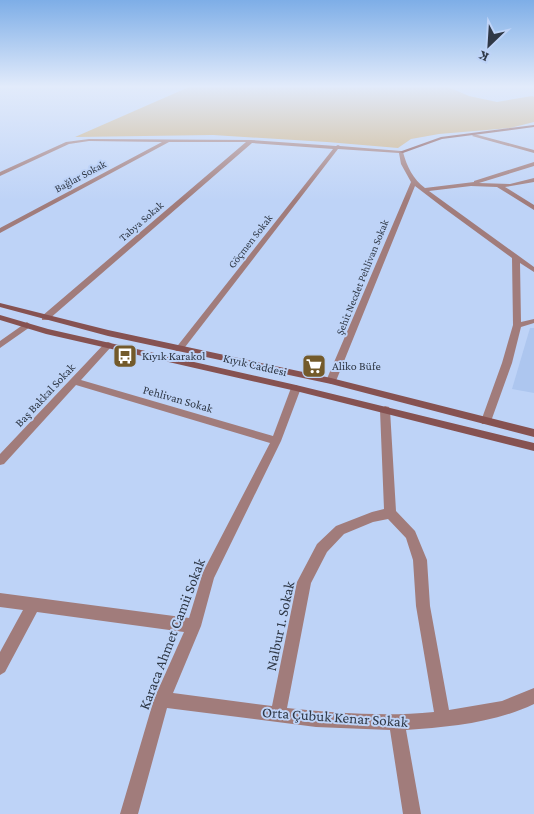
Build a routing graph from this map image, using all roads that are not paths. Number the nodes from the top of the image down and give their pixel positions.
1 (534, 126) edge
2 (474, 135) junction
3 (171, 139) junction
4 (251, 142) junction
5 (338, 146) junction
6 (401, 152) junction
7 (534, 152) edge
8 (534, 164) edge
9 (0, 174) edge
10 (534, 180) edge
11 (414, 182) junction
12 (471, 184) junction
13 (498, 186) junction
14 (424, 190) junction
15 (534, 208) edge
16 (0, 231) edge
17 (516, 257) junction
18 (534, 270) edge
19 (0, 305) edge
20 (0, 317) edge
21 (45, 318) junction
22 (534, 321) edge
23 (27, 325) junction
24 (517, 325) junction
25 (0, 344) edge
26 (108, 345) junction
27 (179, 349) junction
28 (74, 382) junction
29 (331, 382) junction
30 (296, 388) junction
31 (327, 396) junction
32 (386, 410) junction
33 (486, 421) junction
34 (534, 432) edge
35 (276, 441) junction
36 (534, 447) edge
37 (0, 461) edge
38 (390, 513) junction
39 (0, 600) edge
40 (34, 604) junction
41 (194, 626) junction
42 (0, 667) edge
43 (534, 696) edge
44 (162, 699) junction
45 (278, 714) junction
46 (444, 720) junction
47 (398, 724) junction
48 (129, 814) edge
49 (412, 814) edge

1 - 2 main road
2 - 6 main road
2 - 7 street
3 - 4 street
3 - 9 street
3 - 16 street, Bağlar Sokak
4 - 5 street
4 - 21 street, Tabya Sokak
5 - 6 street
5 - 27 street, Göçmen Sokak
6 - 11 street
8 - 12 street
10 - 13 street
11 - 14 street
11 - 29 street, Şehit Necdet Pehlivan Sokak
12 - 13 street
12 - 14 street
13 - 15 street
14 - 17 street
17 - 18 street
17 - 24 street
19 - 21 main road, Kıyık Caddesi
20 - 23 main road, Kıyık Caddesi
21 - 27 main road, Kıyık Caddesi
22 - 24 street
23 - 25 street
23 - 26 main road, Kıyık Caddesi
24 - 33 street
26 - 28 street, Baş Bakkal Sokak
26 - 30 main road, Kıyık Caddesi
27 - 29 main road, Kıyık Caddesi
28 - 35 street, Pehlivan Sokak
28 - 37 street, Baş Bakkal Sokak
29 - 31 main road
29 - 33 main road, Kıyık Caddesi
30 - 31 main road, Kıyık Caddesi
30 - 35 street, Karaca Ahmet Camii Sokak
31 - 32 main road, Kıyık Caddesi
32 - 36 main road, Kıyık Caddesi
32 - 38 street
33 - 34 main road, Kıyık Caddesi
35 - 41 street, Karaca Ahmet Camii Sokak
38 - 45 street, Nalbur 1. Sokak
38 - 46 street
39 - 40 street
40 - 41 street
40 - 42 street
41 - 44 street, Karaca Ahmet Camii Sokak
43 - 46 street, Orta Çubuk Kenar Sokak
44 - 45 street, Orta Çubuk Kenar Sokak
44 - 48 street, Karaca Ahmet Camii Sokak
45 - 47 street, Orta Çubuk Kenar Sokak
46 - 47 street, Orta Çubuk Kenar Sokak
47 - 49 street

